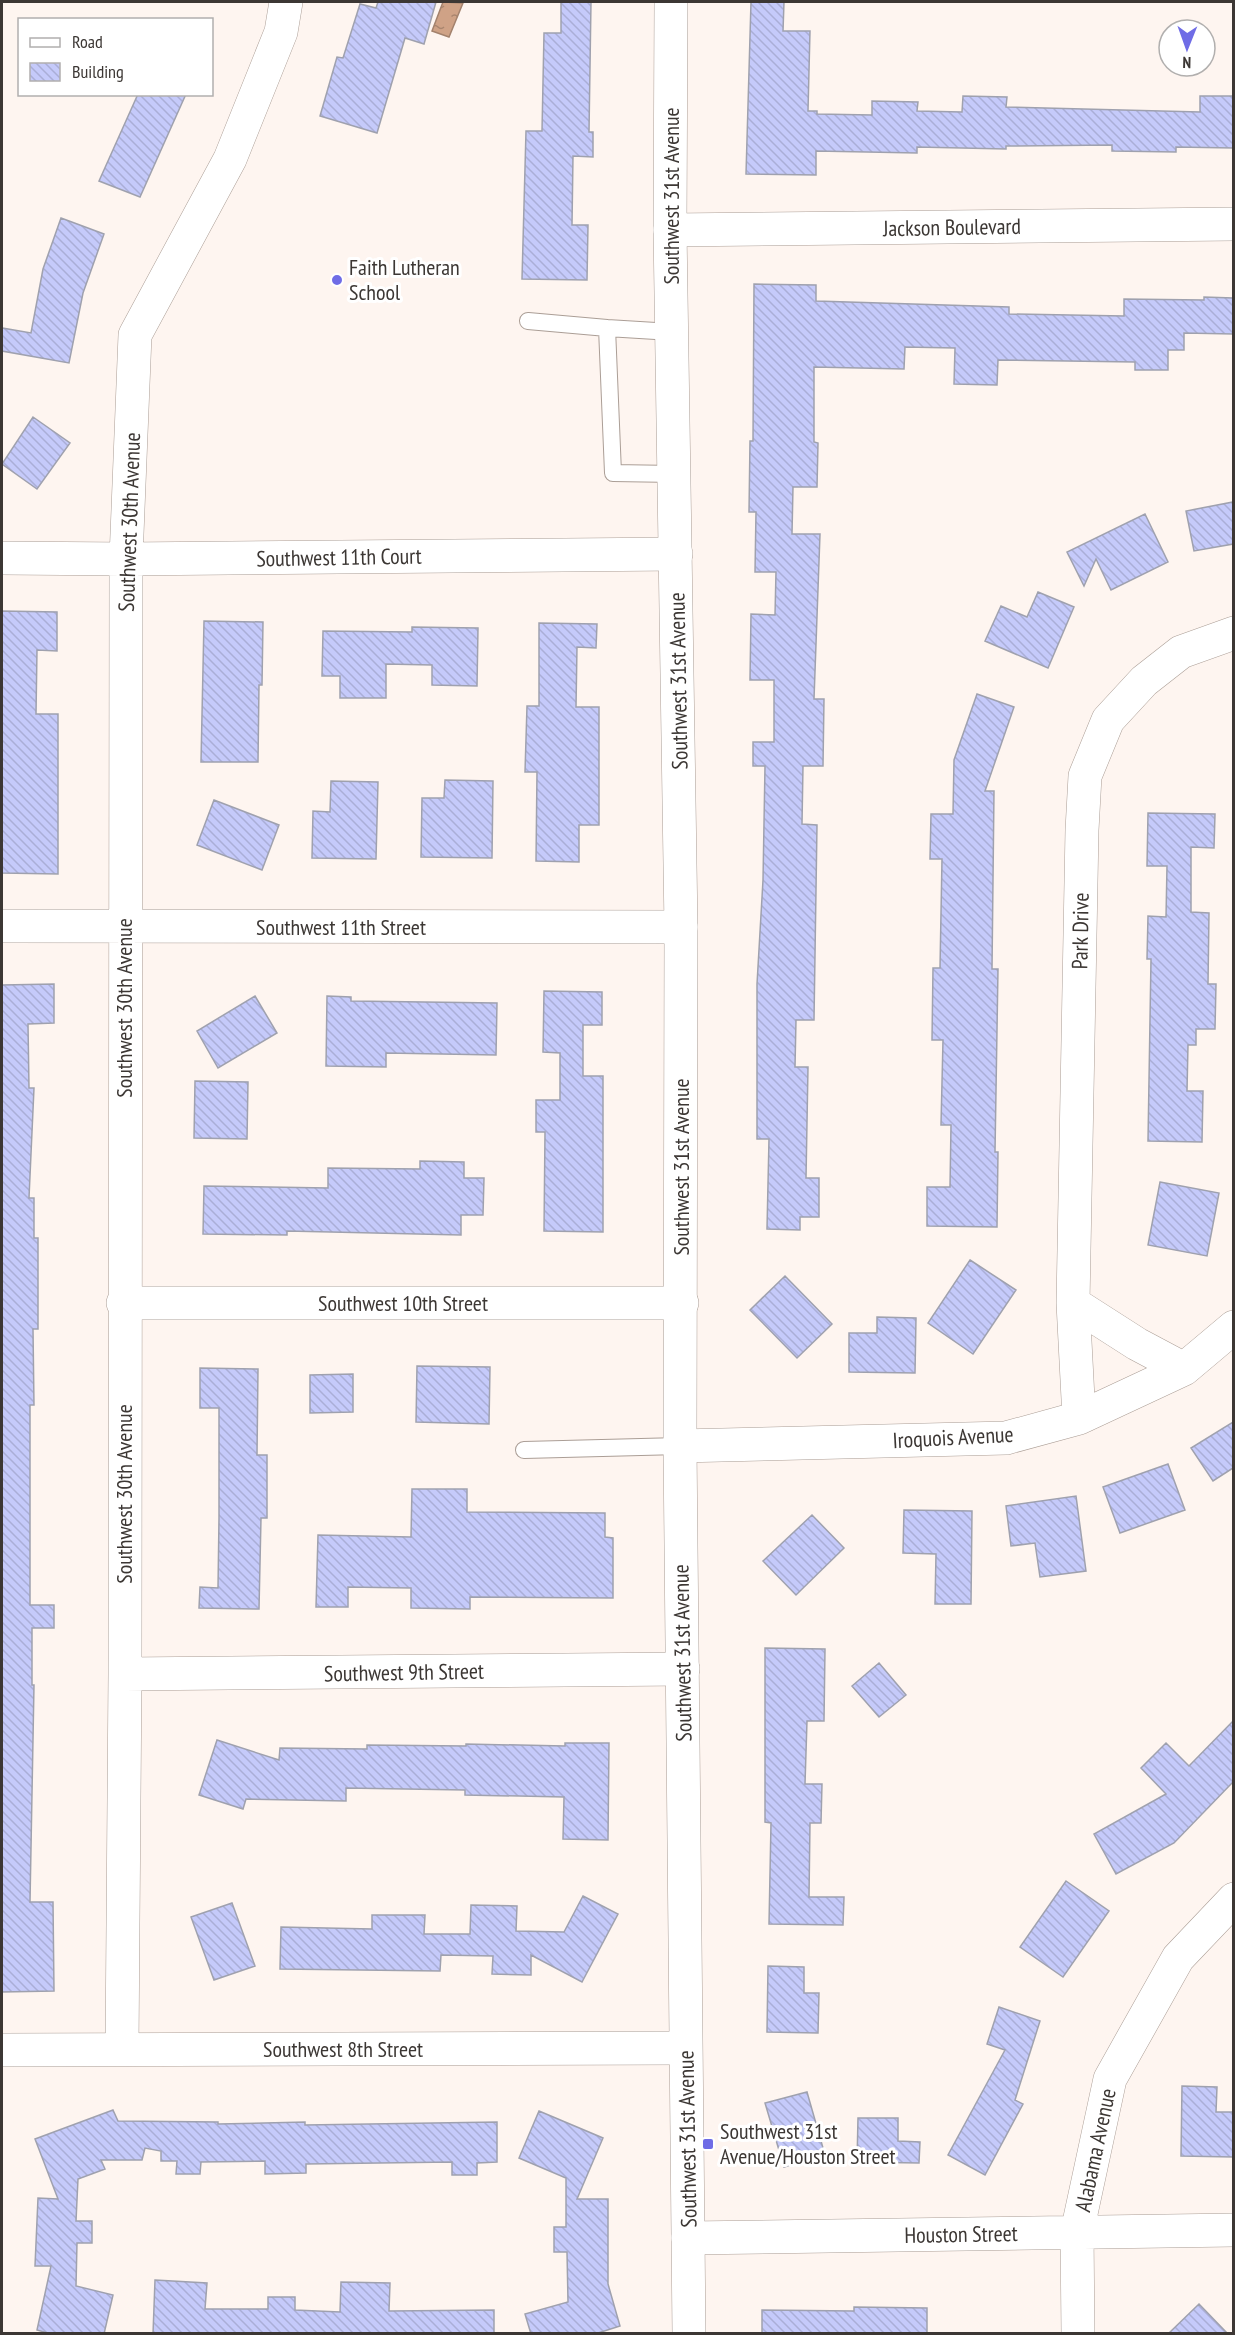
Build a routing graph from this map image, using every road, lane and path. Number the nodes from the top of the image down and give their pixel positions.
1 (286, 2) edge
2 (671, 2) edge
3 (1233, 224) edge
4 (670, 230) junction
5 (528, 321) dead end
6 (607, 328) junction
7 (672, 332) junction
8 (675, 474) junction
9 (676, 554) junction
10 (2, 558) edge
11 (126, 559) junction
12 (1233, 633) edge
13 (2, 926) edge
14 (124, 927) junction
15 (681, 927) junction
16 (123, 1303) junction
17 (682, 1303) junction
18 (1073, 1303) junction
19 (1233, 1327) edge
20 (1184, 1369) junction
21 (1079, 1418) junction
22 (680, 1446) junction
23 (524, 1450) dead end
24 (683, 1669) junction
25 (125, 1674) junction
26 (1233, 1899) edge
27 (686, 2048) junction
28 (122, 2049) junction
29 (2, 2050) edge
30 (1233, 2230) edge
31 (1077, 2232) junction
32 (688, 2238) junction
33 (689, 2334) edge
34 (1078, 2334) edge

1 - 11 street, Southwest 30th Avenue
2 - 4 street, Southwest 31st Avenue
3 - 4 street, Jackson Boulevard
4 - 7 street, Southwest 31st Avenue
5 - 6 lane
6 - 7 lane
6 - 8 lane
7 - 8 street, Southwest 31st Avenue
8 - 9 street, Southwest 31st Avenue
9 - 11 street, Southwest 11th Court
9 - 15 street, Southwest 31st Avenue
10 - 11 street, Southwest 11th Court
11 - 14 street, Southwest 30th Avenue
12 - 18 street, Park Drive
13 - 14 street, Southwest 11th Street
14 - 15 street, Southwest 11th Street
14 - 16 street, Southwest 30th Avenue
15 - 17 street, Southwest 31st Avenue
16 - 17 street, Southwest 10th Street
16 - 25 street, Southwest 30th Avenue
17 - 22 street, Southwest 31st Avenue
18 - 20 street
18 - 21 street, Park Drive
19 - 20 street, Iroquois Avenue
20 - 21 street, Iroquois Avenue
21 - 22 street, Iroquois Avenue
22 - 23 lane
22 - 24 street, Southwest 31st Avenue
24 - 25 street, Southwest 9th Street
24 - 27 street, Southwest 31st Avenue
25 - 28 street, Southwest 30th Avenue
26 - 31 street, Alabama Avenue
27 - 28 street, Southwest 8th Street
27 - 32 street, Southwest 31st Avenue
28 - 29 street, Southwest 8th Street
30 - 31 street, Houston Street
31 - 32 street, Houston Street
31 - 34 street, Alabama Avenue
32 - 33 street, Southwest 31st Avenue

